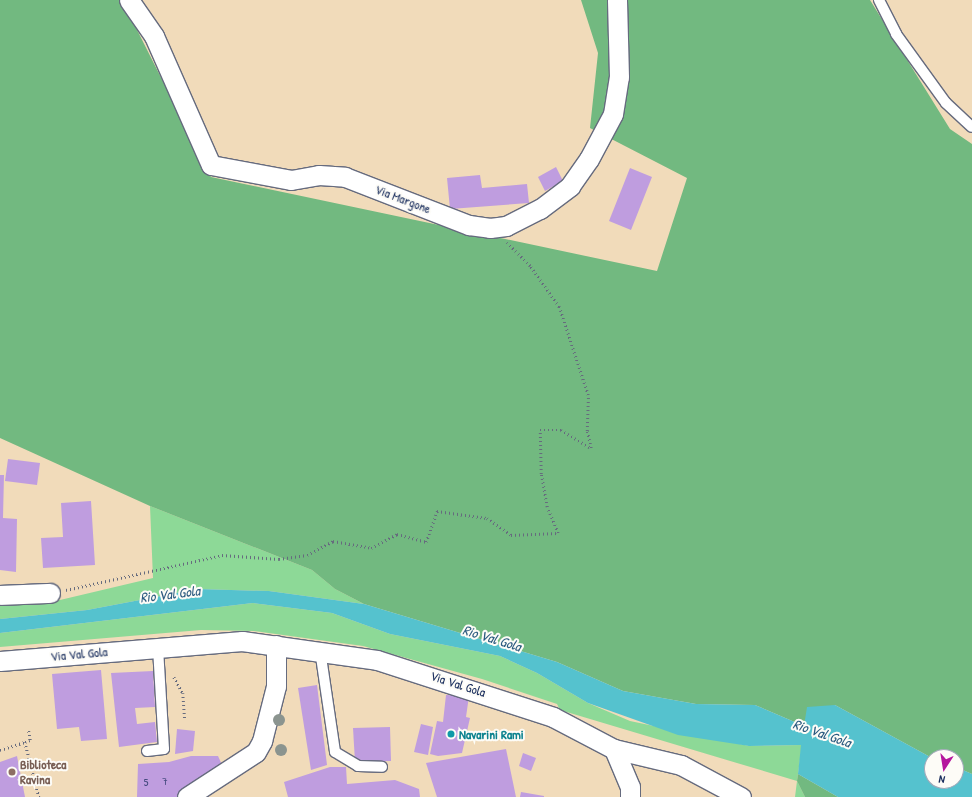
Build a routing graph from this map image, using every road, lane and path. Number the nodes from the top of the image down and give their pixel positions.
1 (129, 0) edge
2 (617, 0) edge
3 (879, 0) edge
4 (972, 127) edge
5 (506, 226) junction
6 (50, 593) joint
7 (0, 595) edge
8 (276, 645) junction
9 (158, 647) junction
10 (320, 650) junction
11 (0, 660) edge
12 (28, 729) dead end
13 (24, 742) junction
14 (614, 748) junction
15 (0, 750) edge
16 (147, 751) dead end
17 (382, 767) dead end
18 (39, 797) edge
19 (187, 797) edge
20 (630, 797) edge
21 (741, 797) edge

1 - 5 street, Via Margone
2 - 5 street, Via Margone
3 - 4 lane
5 - 6 path
6 - 7 street
8 - 9 street, Via Val Gola
8 - 10 street, Via Val Gola
8 - 19 street
9 - 11 street, Via Val Gola
9 - 16 lane
10 - 14 street, Via Val Gola
10 - 17 lane
12 - 13 path
13 - 15 path
13 - 18 path
14 - 20 street
14 - 21 street, Via Val Gola

